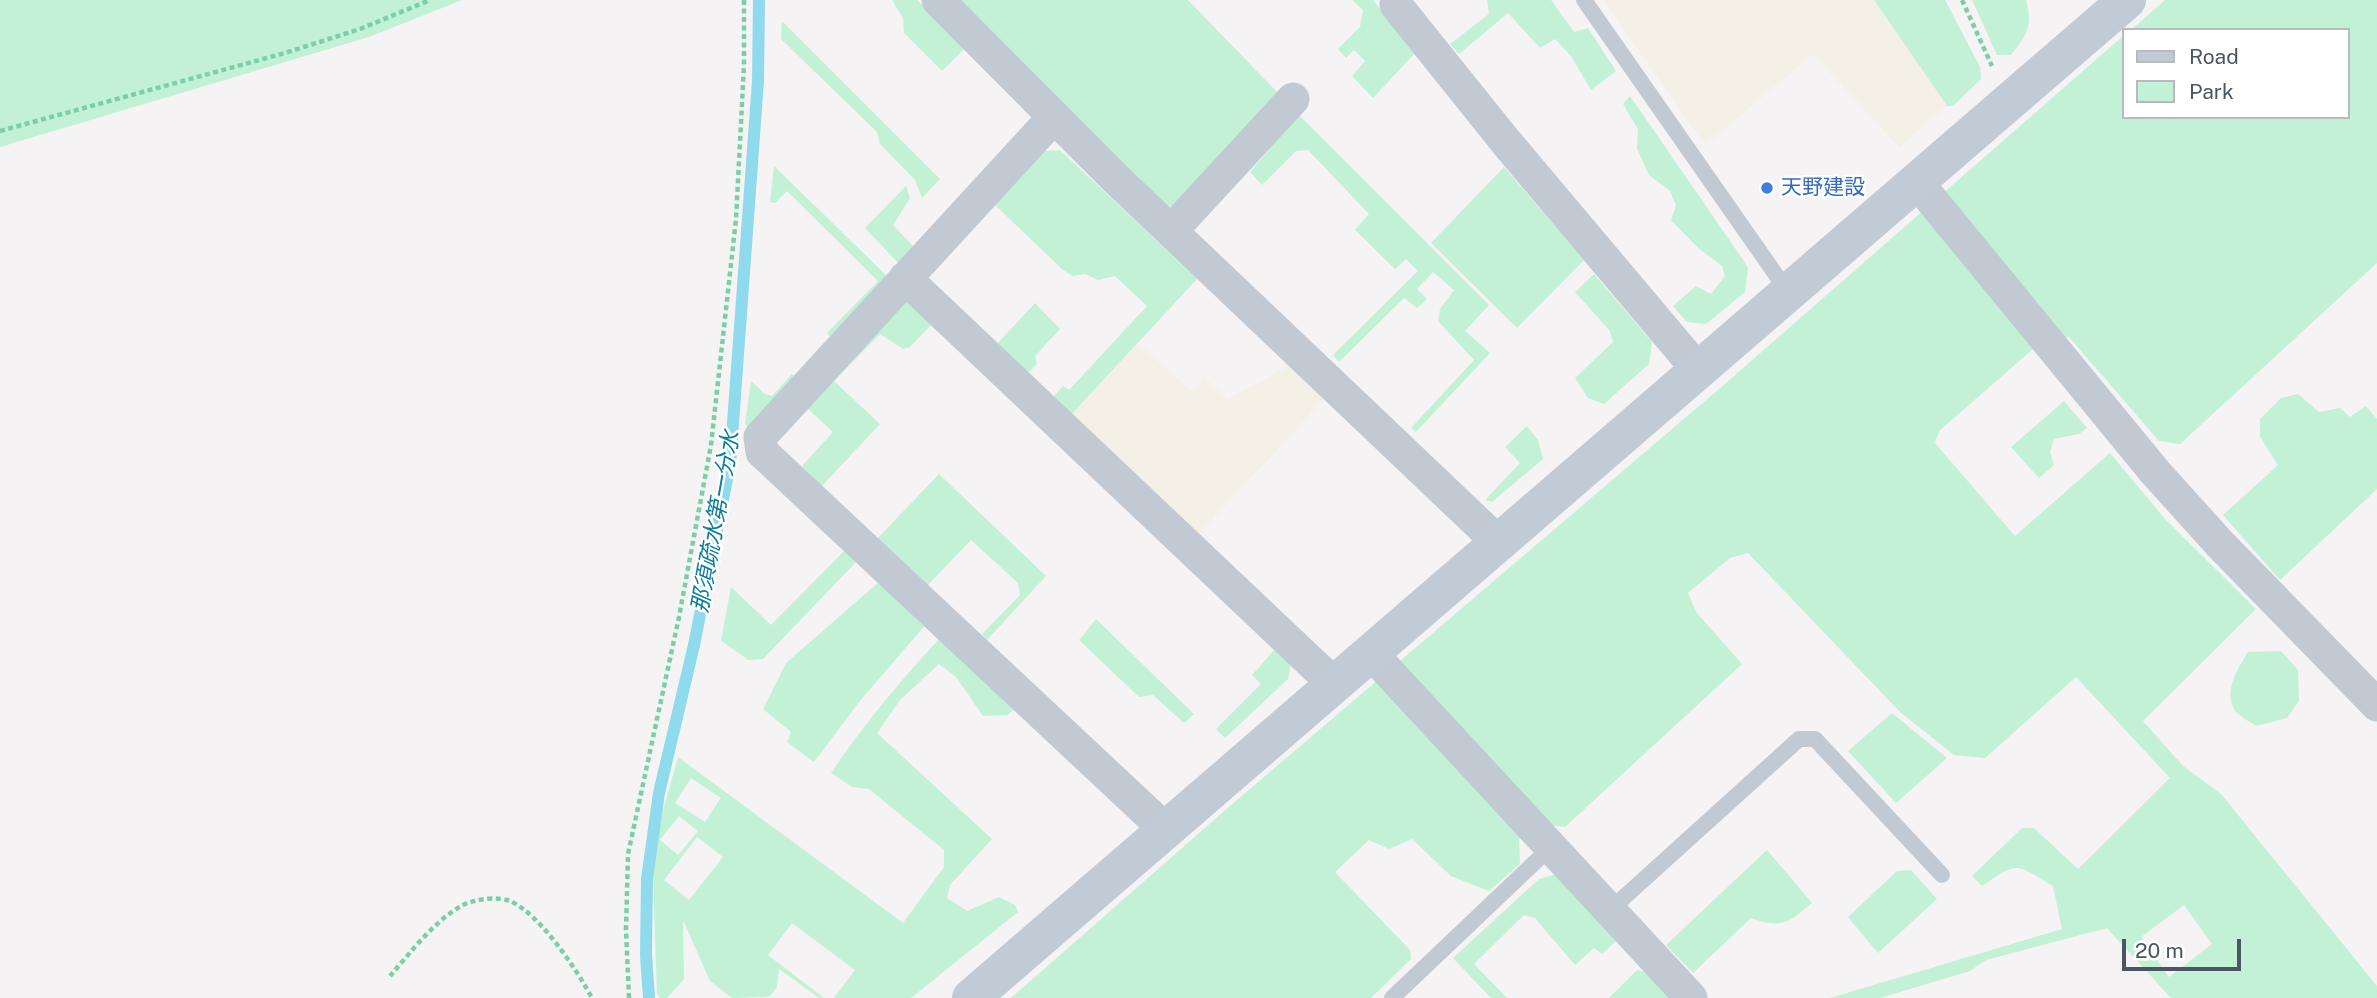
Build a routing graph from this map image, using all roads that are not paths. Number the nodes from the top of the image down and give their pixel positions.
1 (938, 0) edge
2 (1584, 0) edge
3 (2127, 0) edge
4 (1394, 2) edge
5 (1293, 99) dead end
6 (1054, 117) junction
7 (1916, 181) junction
8 (1171, 231) junction
9 (905, 278) junction
10 (1788, 292) junction
11 (1698, 370) junction
12 (1498, 542) junction
13 (1370, 652) junction
14 (1334, 684) junction
15 (2377, 705) edge
16 (1166, 830) junction
17 (1551, 847) junction
18 (1942, 875) dead end
19 (1610, 910) junction
20 (971, 998) edge
21 (1392, 998) edge
22 (1691, 998) edge

1 - 6 street
2 - 10 lane
3 - 7 street
4 - 11 street
5 - 8 street
6 - 8 street
6 - 9 street
7 - 10 street
7 - 15 street
8 - 12 street
9 - 14 street
9 - 16 street
10 - 11 street
11 - 12 street
12 - 13 street
13 - 14 street
13 - 17 street
14 - 16 street
16 - 20 street
17 - 19 street
17 - 21 lane
18 - 19 lane
19 - 22 street

